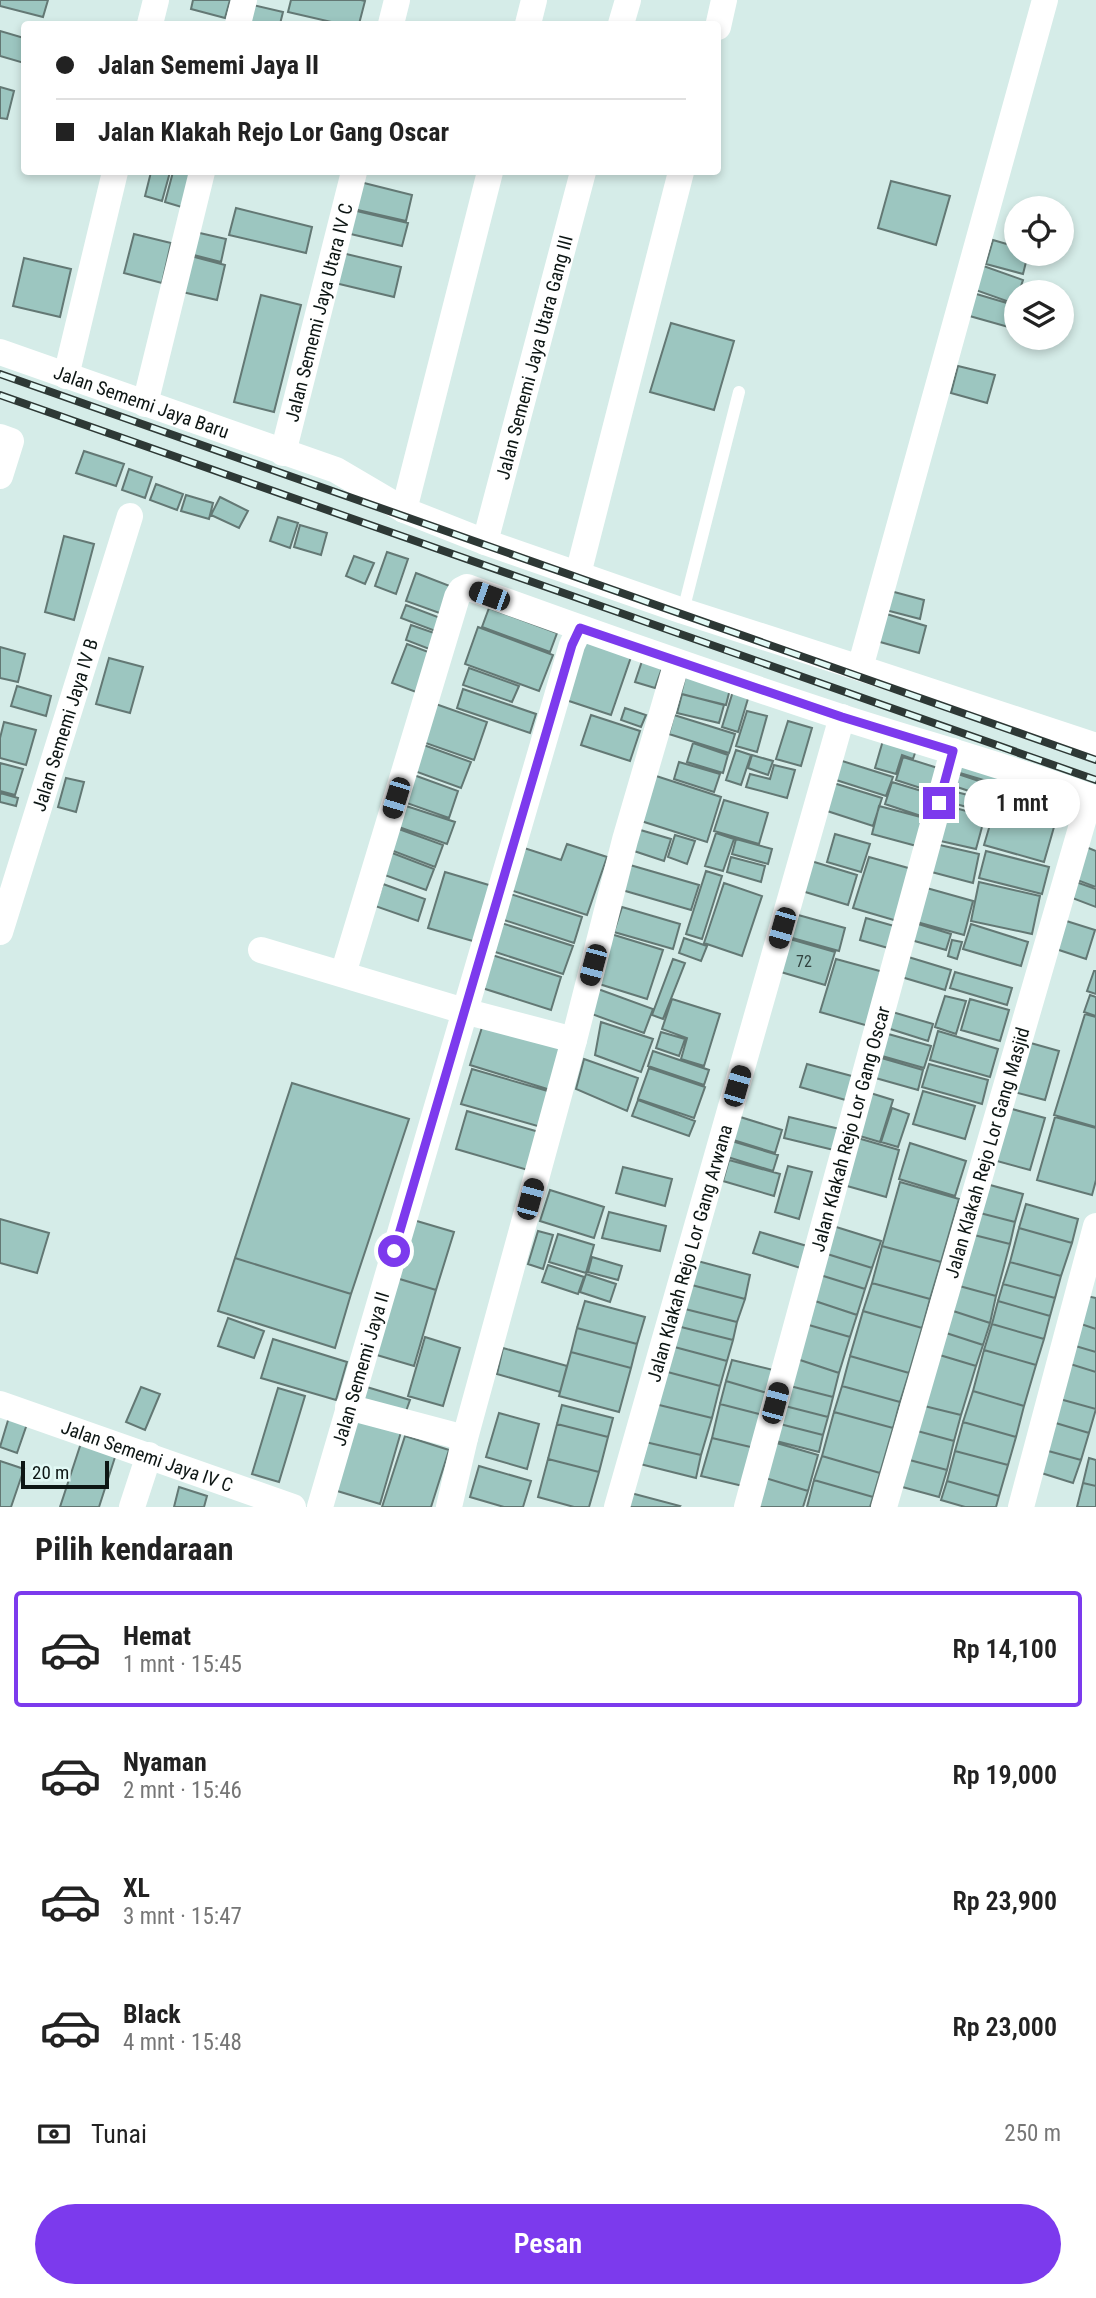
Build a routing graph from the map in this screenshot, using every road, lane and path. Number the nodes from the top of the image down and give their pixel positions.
1 (156, 0) edge
2 (244, 0) edge
3 (397, 0) edge
4 (534, 0) edge
5 (628, 0) edge
6 (724, 0) edge
7 (1045, 0) edge
8 (151, 21) edge
9 (239, 21) edge
10 (392, 21) edge
11 (529, 21) edge
12 (622, 21) edge
13 (719, 21) edge
14 (114, 175) edge
15 (201, 175) edge
16 (353, 175) edge
17 (489, 175) edge
18 (582, 175) edge
19 (680, 175) edge
20 (0, 352) edge
21 (66, 376) junction
22 (739, 392) dead end
23 (145, 404) junction
24 (5, 439) edge
25 (283, 453) junction
26 (0, 476) edge
27 (404, 510) junction
28 (130, 516) dead end
29 (485, 542) junction
30 (578, 574) junction
31 (683, 611) junction
32 (580, 628) junction
33 (677, 663) junction
34 (860, 668) junction
35 (842, 717) junction
36 (1096, 746) edge
37 (953, 751) junction
38 (1093, 798) edge
39 (0, 932) edge
40 (261, 950) dead end
41 (343, 974) junction
42 (464, 1011) junction
43 (573, 1040) junction
44 (1096, 1226) edge
45 (0, 1404) edge
46 (348, 1407) junction
47 (465, 1438) junction
48 (149, 1455) junction
49 (132, 1507) edge
50 (293, 1507) edge
51 (320, 1507) edge
52 (449, 1507) edge
53 (617, 1507) edge
54 (747, 1507) edge
55 (884, 1507) edge
56 (1021, 1507) edge

1 - 8 street
2 - 9 street
3 - 10 street
4 - 11 street
5 - 12 street
6 - 13 street
7 - 34 street
14 - 21 street
15 - 23 street
16 - 25 street, Jalan Sememi Jaya Utara IV C
17 - 27 street
18 - 29 street, Jalan Sememi Jaya Utara Gang III
19 - 30 street
20 - 21 street, Jalan Sememi Jaya Baru
21 - 23 street, Jalan Sememi Jaya Baru
22 - 31 lane
23 - 25 street, Jalan Sememi Jaya Baru
24 - 26 street
25 - 27 street, Jalan Sememi Jaya Baru
27 - 29 street, Jalan Sememi Jaya Baru
28 - 39 street, Jalan Sememi Jaya IV B
29 - 30 street, Jalan Sememi Jaya Baru
30 - 31 street, Jalan Sememi Jaya Baru
31 - 34 street, Jalan Sememi Jaya Baru
32 - 33 street
32 - 41 street
32 - 42 street, Jalan Sememi Jaya II
33 - 35 street
33 - 43 street
34 - 36 street, Jalan Sememi Jaya Baru
35 - 37 street
35 - 53 street, Jalan Klakah Rejo Lor Gang Arwana
37 - 38 street
37 - 54 street, Jalan Klakah Rejo Lor Gang Oscar
38 - 55 street, Jalan Klakah Rejo Lor Gang Masjid
40 - 41 street
41 - 42 street
42 - 43 street
42 - 46 street, Jalan Sememi Jaya II
43 - 47 street
44 - 56 street
45 - 48 street, Jalan Sememi Jaya IV C
46 - 47 street
46 - 51 street, Jalan Sememi Jaya II
47 - 52 street
48 - 49 street
48 - 50 street, Jalan Sememi Jaya IV C

